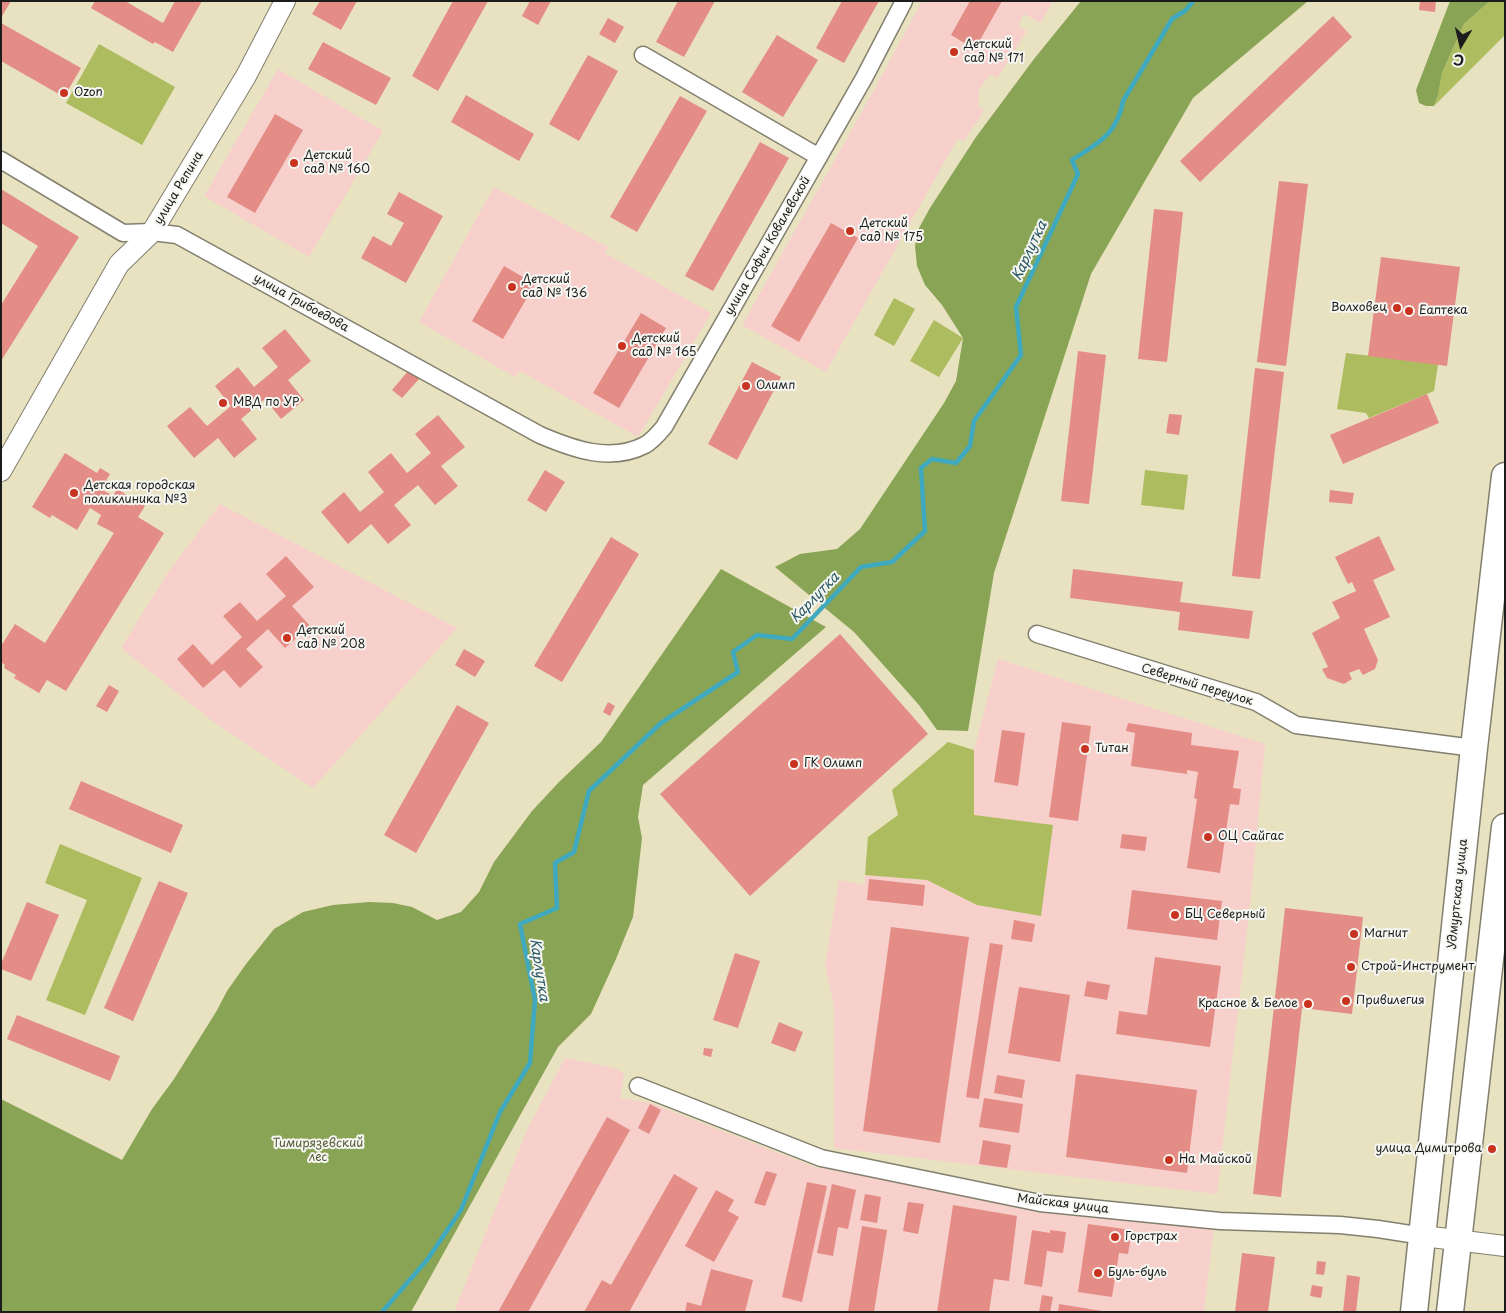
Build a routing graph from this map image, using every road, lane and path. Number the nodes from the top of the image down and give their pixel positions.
1 (285, 1) edge
2 (904, 1) edge
3 (643, 55) dead end
4 (819, 156) junction
5 (1, 160) edge
6 (152, 232) junction
7 (601, 454) joint
8 (1, 471) edge
9 (1505, 476) edge
10 (1037, 634) dead end
11 (1474, 748) junction
12 (1505, 827) edge
13 (638, 1086) dead end
14 (1431, 1157) junction
15 (1467, 1159) junction
16 (1423, 1236) junction
17 (1458, 1239) junction
18 (1505, 1246) edge
19 (1414, 1312) edge
20 (1450, 1312) edge

1 - 6 street, улица Репина
2 - 4 street, улица Софьи Ковалевской
3 - 4 street
4 - 7 street, улица Софьи Ковалевской
5 - 6 street, улица Грибоедова
6 - 7 street, улица Грибоедова
6 - 8 street, улица Репина
9 - 11 main road, Удмуртская улица
10 - 11 street, Северный переулок
11 - 14 main road, Удмуртская улица
12 - 15 main road
13 - 16 street, Майская улица
14 - 15 main road
14 - 16 main road, Удмуртская улица
15 - 17 main road
16 - 17 street, Майская улица
16 - 19 main road, Удмуртская улица
17 - 18 street, Майская улица
17 - 20 main road

